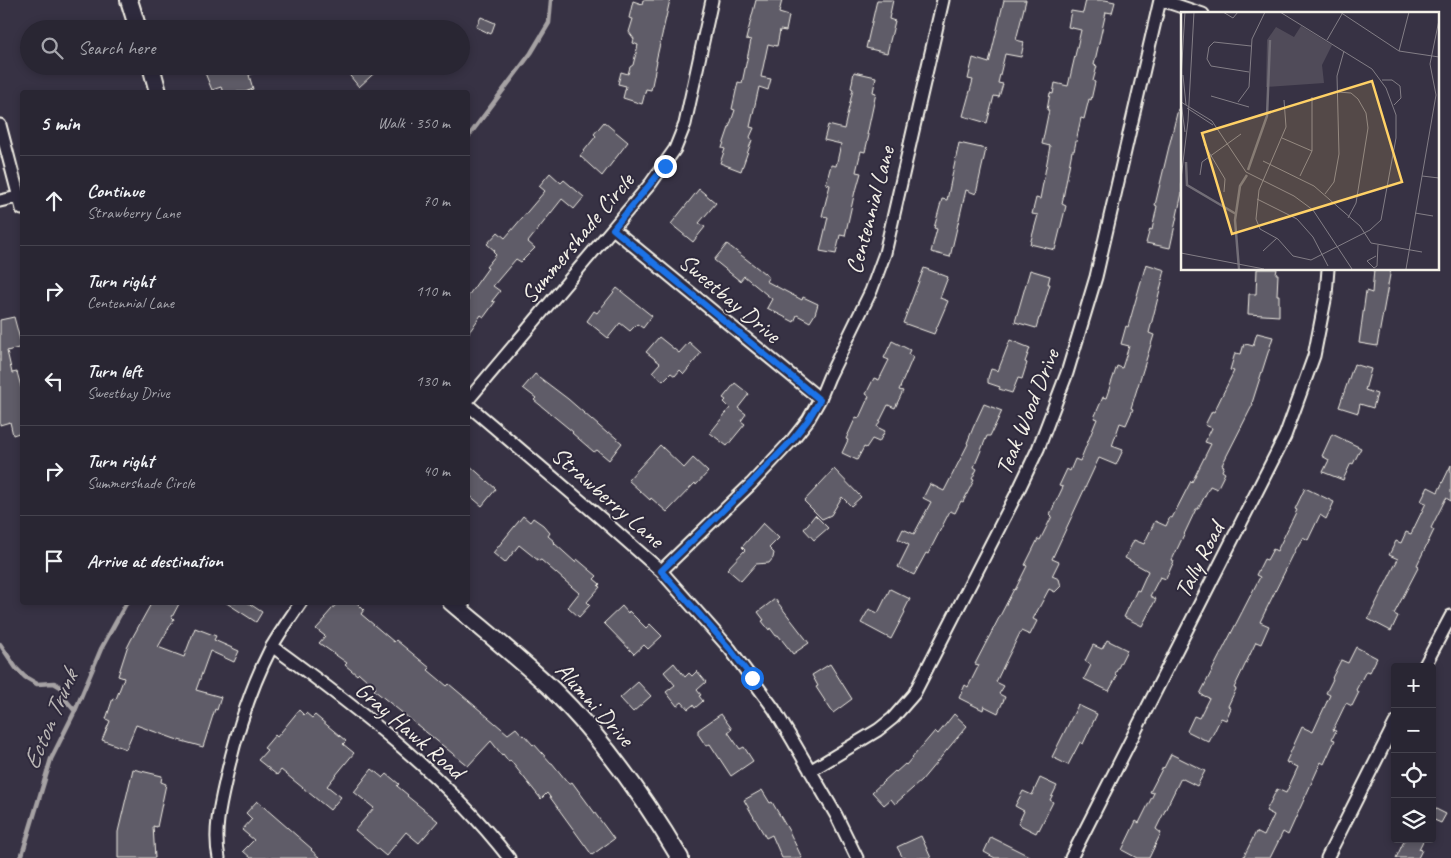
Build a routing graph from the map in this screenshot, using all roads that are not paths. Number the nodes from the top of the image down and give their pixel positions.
1 (128, 0) edge
2 (712, 0) edge
3 (943, 0) edge
4 (1160, 0) edge
5 (1197, 12) edge
6 (135, 20) edge
7 (153, 75) edge
8 (157, 90) edge
9 (0, 125) edge
10 (20, 194) edge
11 (20, 197) edge
12 (0, 201) edge
13 (613, 229) junction
14 (1328, 270) edge
15 (470, 398) edge
16 (820, 400) junction
17 (470, 406) edge
18 (661, 571) junction
19 (299, 605) edge
20 (455, 605) edge
21 (1451, 616) edge
22 (272, 646) junction
23 (1426, 663) edge
24 (1391, 731) edge
25 (810, 771) junction
26 (219, 858) edge
27 (509, 858) edge
28 (680, 858) edge
29 (856, 858) edge
30 (1071, 858) edge
31 (1327, 858) edge

1 - 6 main road
2 - 13 street, Summershade Circle
3 - 16 street, Centennial Lane
4 - 5 street
4 - 25 street, Teak Wood Drive
7 - 8 main road
9 - 10 street
11 - 12 street
13 - 15 street, Summershade Circle
13 - 16 street, Sweetbay Drive
14 - 30 street, Tally Road
16 - 18 street, Centennial Lane
17 - 18 street, Strawberry Lane
18 - 25 street, Strawberry Lane
19 - 22 street
20 - 28 main road, Alumni Drive
21 - 23 street
22 - 26 street
22 - 27 street, Gray Hawk Road
24 - 31 street
25 - 29 street, Strawberry Lane

